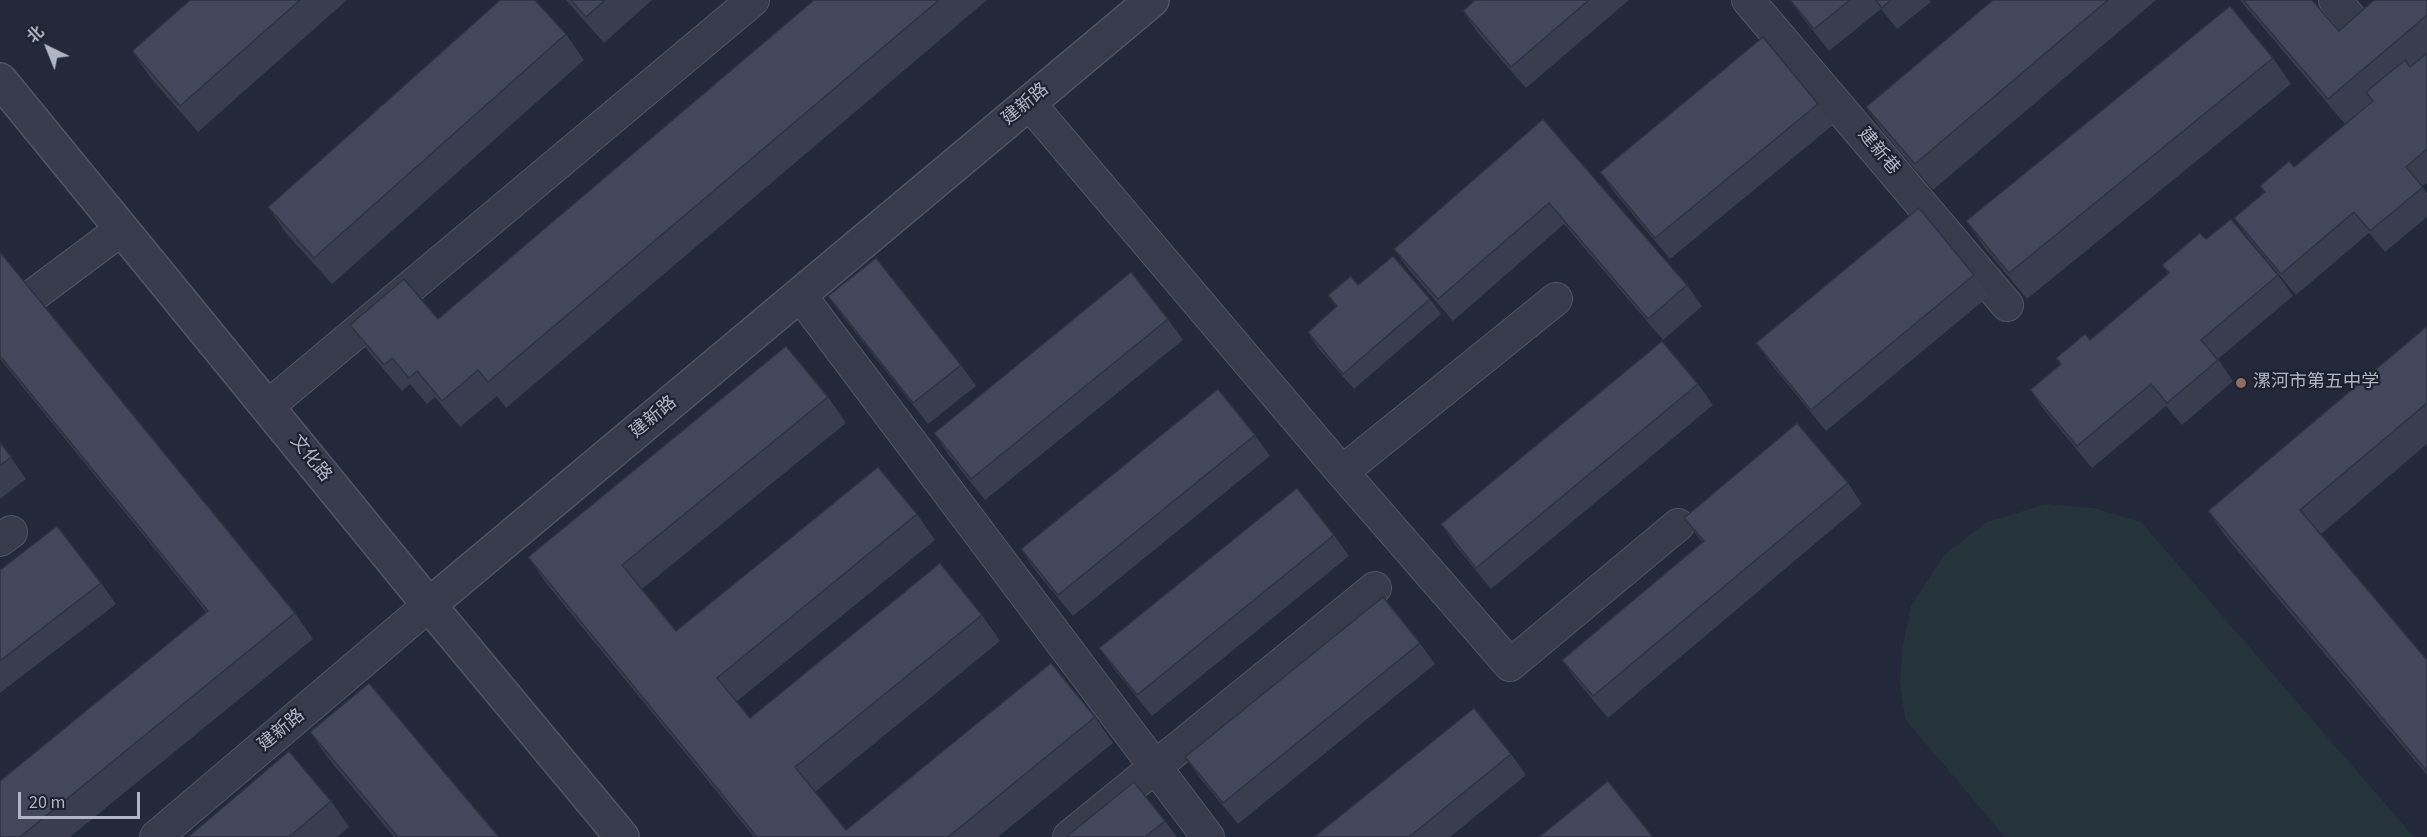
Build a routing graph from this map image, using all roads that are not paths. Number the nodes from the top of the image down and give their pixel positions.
1 (753, 0) edge
2 (1152, 0) edge
3 (1748, 0) edge
4 (2335, 0) edge
5 (2404, 0) edge
6 (0, 80) edge
7 (1029, 103) junction
8 (122, 229) junction
9 (800, 295) junction
10 (1556, 299) dead end
11 (2007, 305) edge
12 (0, 320) edge
13 (267, 407) junction
14 (1342, 472) junction
15 (1678, 525) dead end
16 (1375, 588) dead end
17 (429, 605) junction
18 (1155, 767) junction
19 (156, 837) edge
20 (622, 837) edge
21 (1069, 837) edge
22 (1208, 837) edge

1 - 13 street
2 - 7 street, 建新路
3 - 11 street, 建新巷
4 - 5 street
6 - 8 street, 文化路
7 - 9 street, 建新路
7 - 14 street
8 - 12 street
8 - 13 street, 文化路
9 - 17 street, 建新路
9 - 18 street
10 - 14 street
13 - 17 street, 文化路
14 - 15 street
16 - 18 street
17 - 19 street, 建新路
17 - 20 street, 文化路
18 - 21 street
18 - 22 street

